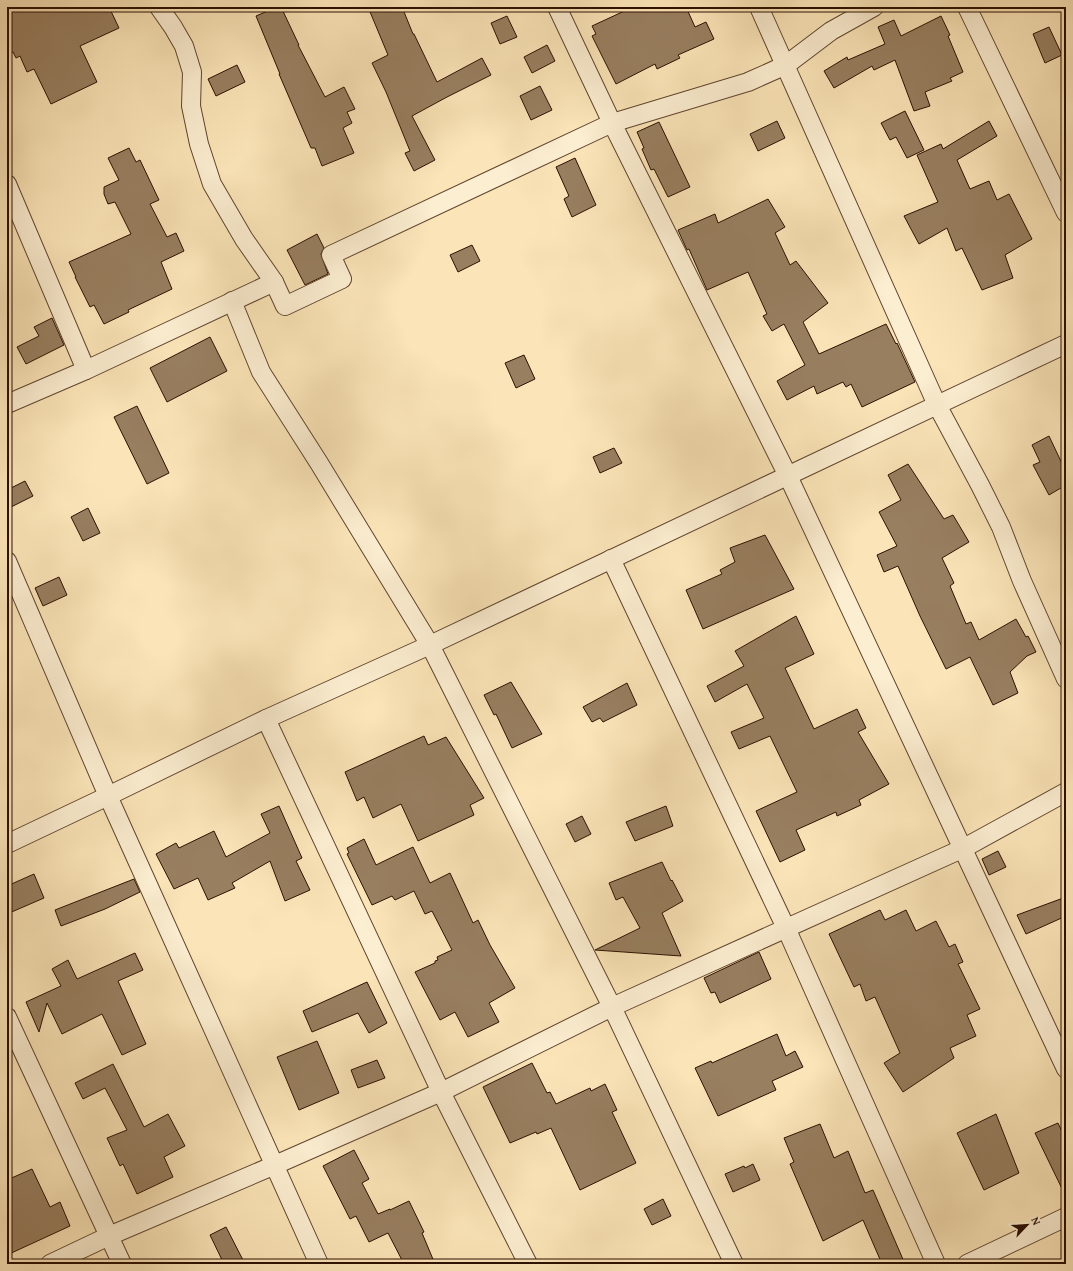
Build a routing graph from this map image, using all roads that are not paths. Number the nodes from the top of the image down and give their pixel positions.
1 (159, 7) edge
2 (557, 7) edge
3 (760, 7) edge
4 (874, 7) edge
5 (967, 7) edge
6 (786, 65) junction
7 (612, 123) junction
8 (7, 184) edge
9 (1066, 213) edge
10 (274, 282) junction
11 (232, 301) junction
12 (1066, 344) edge
13 (86, 370) junction
14 (7, 404) edge
15 (937, 405) junction
16 (788, 476) junction
17 (611, 559) junction
18 (7, 561) edge
19 (430, 645) junction
20 (1066, 679) edge
21 (266, 719) junction
22 (1066, 792) edge
23 (108, 796) junction
24 (7, 844) edge
25 (964, 848) junction
26 (786, 928) junction
27 (612, 1007) junction
28 (7, 1017) edge
29 (1066, 1069) edge
30 (441, 1092) junction
31 (275, 1166) junction
32 (1066, 1217) edge
33 (109, 1236) junction
34 (50, 1264) edge
35 (122, 1264) edge
36 (319, 1264) edge
37 (528, 1264) edge
38 (734, 1264) edge
39 (936, 1264) edge
40 (967, 1264) edge

1 - 10 street
2 - 7 street
3 - 6 street
4 - 6 street
5 - 9 street
6 - 7 street
6 - 15 street
7 - 10 street
7 - 16 street
8 - 13 street
10 - 11 street
11 - 13 street
11 - 19 street
12 - 15 street
13 - 14 street
15 - 16 street
15 - 20 street
16 - 17 street
16 - 25 street
17 - 19 street
17 - 26 street
18 - 23 street
19 - 21 street
19 - 27 street
21 - 23 street
21 - 30 street
22 - 25 street
23 - 24 street
23 - 31 street
25 - 26 street
25 - 29 street
26 - 27 street
26 - 39 street
27 - 30 street
27 - 38 street
28 - 33 street
30 - 31 street
30 - 37 street
31 - 33 street
31 - 36 street
32 - 40 street
33 - 34 street
33 - 35 street

